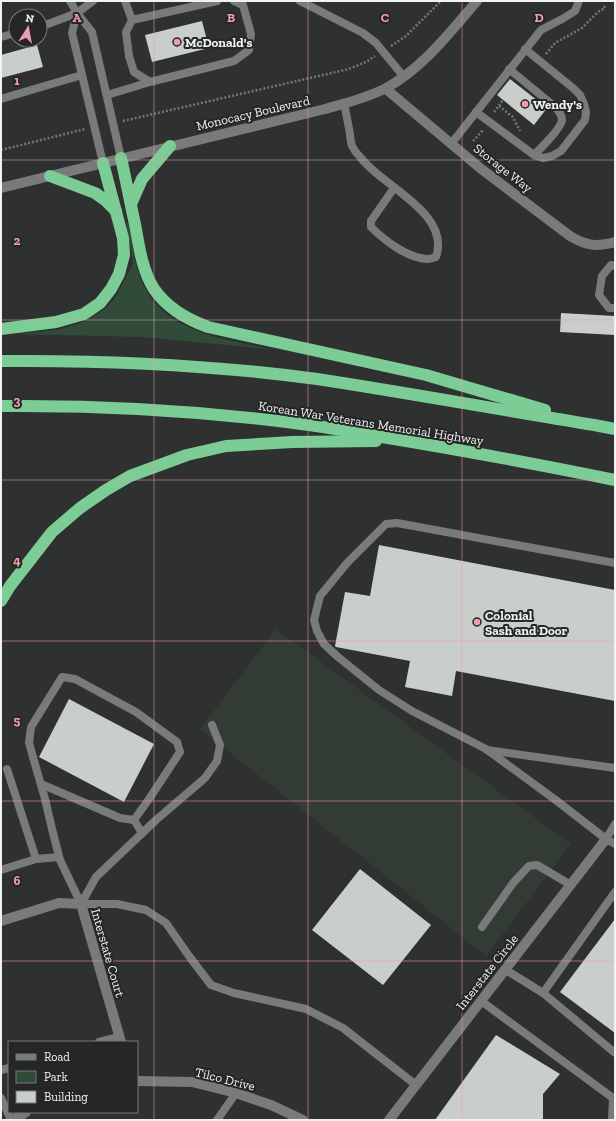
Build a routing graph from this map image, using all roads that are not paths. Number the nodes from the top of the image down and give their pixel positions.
1 (70, 1) edge
2 (93, 1) edge
3 (125, 1) edge
4 (217, 1) edge
5 (234, 1) edge
6 (300, 1) edge
7 (477, 1) edge
8 (579, 1) edge
9 (77, 13) junction
10 (132, 20) junction
11 (48, 24) edge
12 (525, 50) junction
13 (510, 69) junction
14 (82, 76) junction
15 (404, 77) junction
16 (150, 82) junction
17 (386, 88) junction
18 (107, 95) junction
19 (1, 99) edge
20 (344, 103) junction
21 (476, 112) junction
22 (451, 144) junction
23 (170, 146) junction
24 (534, 155) junction
25 (121, 158) junction
26 (103, 163) junction
27 (50, 176) junction
28 (1, 188) edge
29 (394, 188) junction
30 (131, 204) junction
31 (116, 212) junction
32 (615, 242) edge
33 (615, 266) edge
34 (615, 308) edge
35 (1, 329) edge
36 (1, 361) edge
37 (1, 406) edge
38 (594, 425) junction
39 (615, 429) edge
40 (409, 441) junction
41 (615, 480) edge
42 (615, 563) edge
43 (1, 601) edge
44 (212, 725) dead end
45 (486, 749) junction
46 (615, 768) edge
47 (7, 769) dead end
48 (41, 784) junction
49 (134, 820) junction
50 (615, 824) edge
51 (142, 833) junction
52 (611, 842) edge
53 (59, 857) junction
54 (36, 859) junction
55 (1, 870) edge
56 (572, 884) junction
57 (615, 892) edge
58 (81, 904) junction
59 (1, 921) edge
60 (482, 927) dead end
61 (506, 970) junction
62 (543, 993) junction
63 (481, 1002) junction
64 (120, 1039) edge
65 (107, 1041) edge
66 (615, 1053) edge
67 (138, 1081) edge
68 (416, 1084) junction
69 (236, 1093) junction
70 (1, 1098) edge
71 (8, 1112) edge
72 (24, 1113) edge
73 (12, 1120) edge
74 (217, 1120) edge
75 (303, 1120) edge
76 (389, 1120) edge
77 (612, 1120) edge

1 - 9 lane
2 - 9 lane
3 - 10 lane
4 - 10 lane
5 - 16 lane
6 - 15 lane
7 - 15 street, Monocacy Boulevard
8 - 12 lane
9 - 11 lane
9 - 14 lane
9 - 18 lane
10 - 16 lane
12 - 13 lane
12 - 24 lane
13 - 21 lane
13 - 24 lane
14 - 19 lane
14 - 26 lane
15 - 17 street, Monocacy Boulevard
16 - 18 lane
17 - 20 street, Monocacy Boulevard
17 - 22 street, Storage Way
18 - 25 lane
20 - 23 street, Monocacy Boulevard
20 - 29 lane
21 - 22 lane
21 - 24 lane
22 - 32 street, Storage Way
23 - 25 street, Monocacy Boulevard
23 - 30 highway
25 - 26 street, Monocacy Boulevard
25 - 30 highway
26 - 27 street, Monocacy Boulevard
26 - 31 highway
27 - 28 street, Monocacy Boulevard
27 - 31 highway
29 - 29 lane
30 - 38 highway
31 - 35 highway
33 - 34 lane
36 - 38 highway
37 - 40 highway, Korean War Veterans Memorial Highway
38 - 39 highway
40 - 41 highway, Korean War Veterans Memorial Highway
40 - 43 highway
42 - 45 lane
44 - 51 lane
45 - 46 lane
45 - 52 lane
47 - 54 lane
48 - 49 lane
48 - 49 lane
48 - 53 lane
49 - 51 lane
50 - 52 lane
51 - 58 lane
52 - 56 street, Interstate Circle
53 - 54 lane
53 - 58 lane
54 - 55 lane
56 - 60 lane
56 - 61 street, Interstate Circle
57 - 62 lane
58 - 59 street, Interstate Court
58 - 64 street, Interstate Court
58 - 68 lane
61 - 62 lane
61 - 63 street, Interstate Circle
62 - 66 lane
63 - 68 street, Interstate Circle
63 - 77 lane
64 - 65 lane
67 - 69 street, Tilco Drive
68 - 76 street, Interstate Circle
69 - 74 lane
69 - 75 street, Tilco Drive
70 - 71 lane
72 - 73 street

